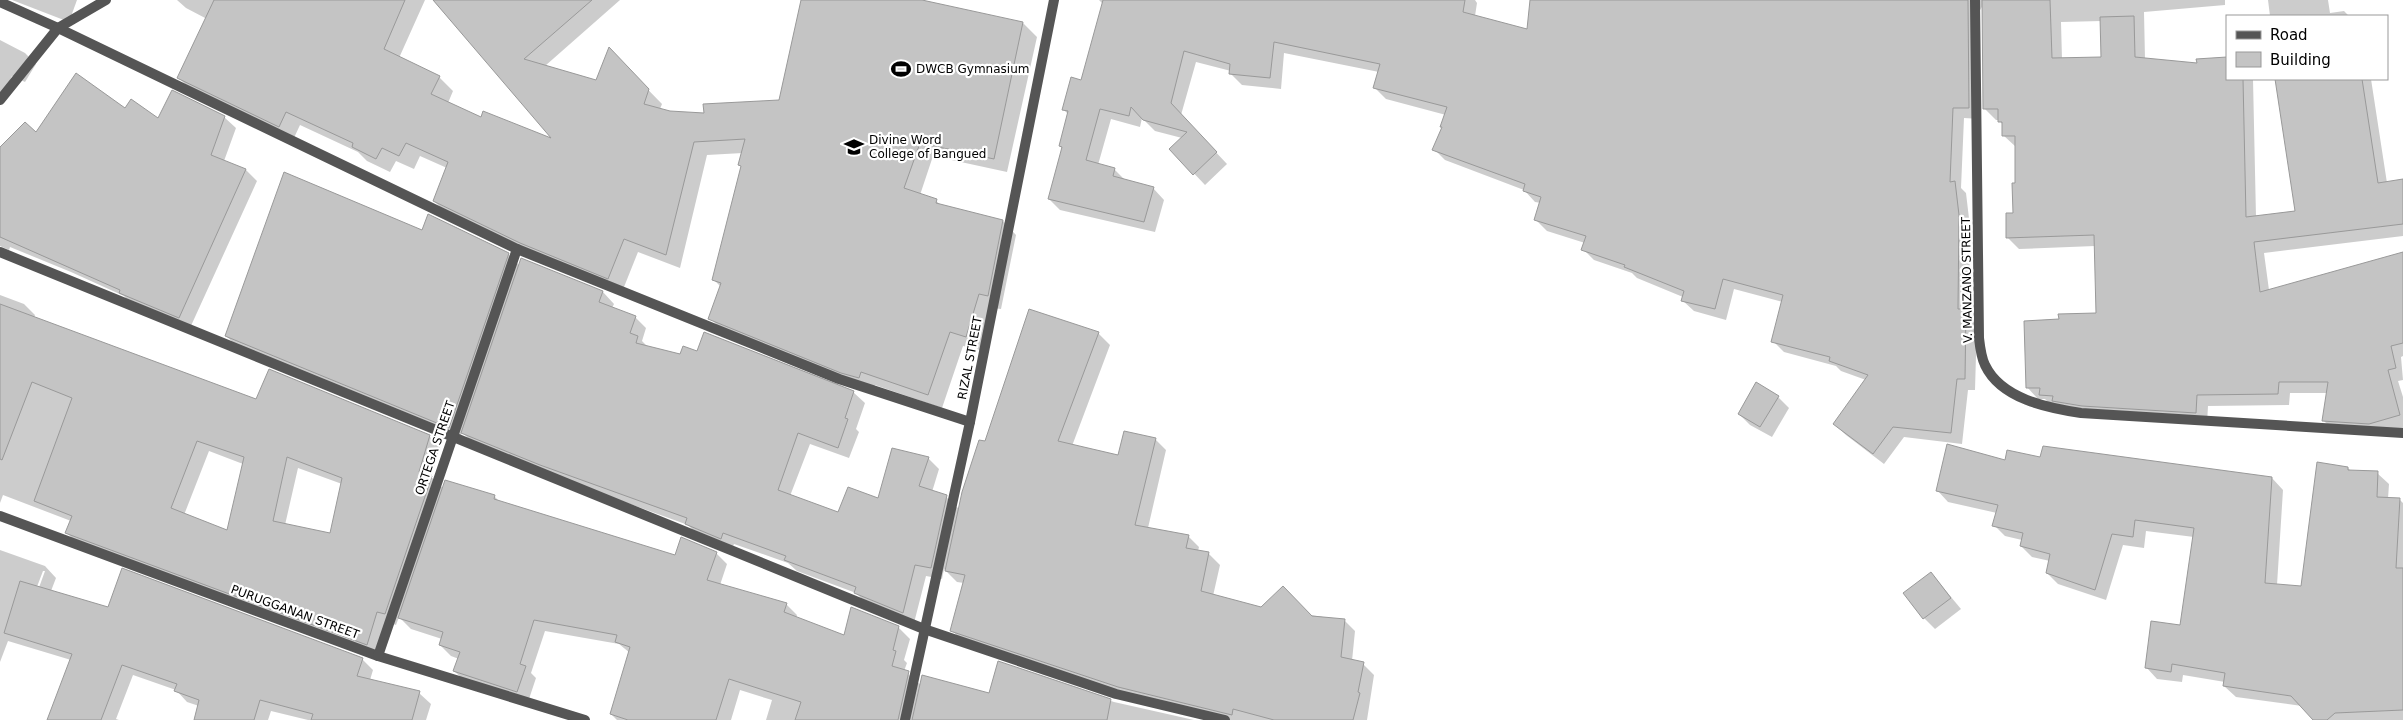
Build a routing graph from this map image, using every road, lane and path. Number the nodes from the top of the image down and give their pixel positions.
1 (106, 0) edge
2 (1054, 0) edge
3 (1975, 0) edge
4 (0, 2) edge
5 (58, 28) junction
6 (0, 100) edge
7 (517, 249) junction
8 (0, 252) edge
9 (970, 422) junction
10 (2403, 433) edge
11 (452, 436) junction
12 (0, 516) edge
13 (924, 629) junction
14 (378, 656) junction
15 (586, 720) edge
16 (905, 720) edge
17 (1225, 720) edge

1 - 5 street
2 - 9 street, RIZAL STREET
3 - 10 street, V. MANZANO STREET
4 - 5 street
5 - 6 street
5 - 7 street
7 - 9 street
7 - 11 street, ORTEGA STREET
8 - 11 street
9 - 13 street, RIZAL STREET
11 - 13 street
11 - 14 street, ORTEGA STREET
12 - 14 street, PURUGGANAN STREET
13 - 16 street, RIZAL STREET
13 - 17 street
14 - 15 street, PURUGGANAN STREET

